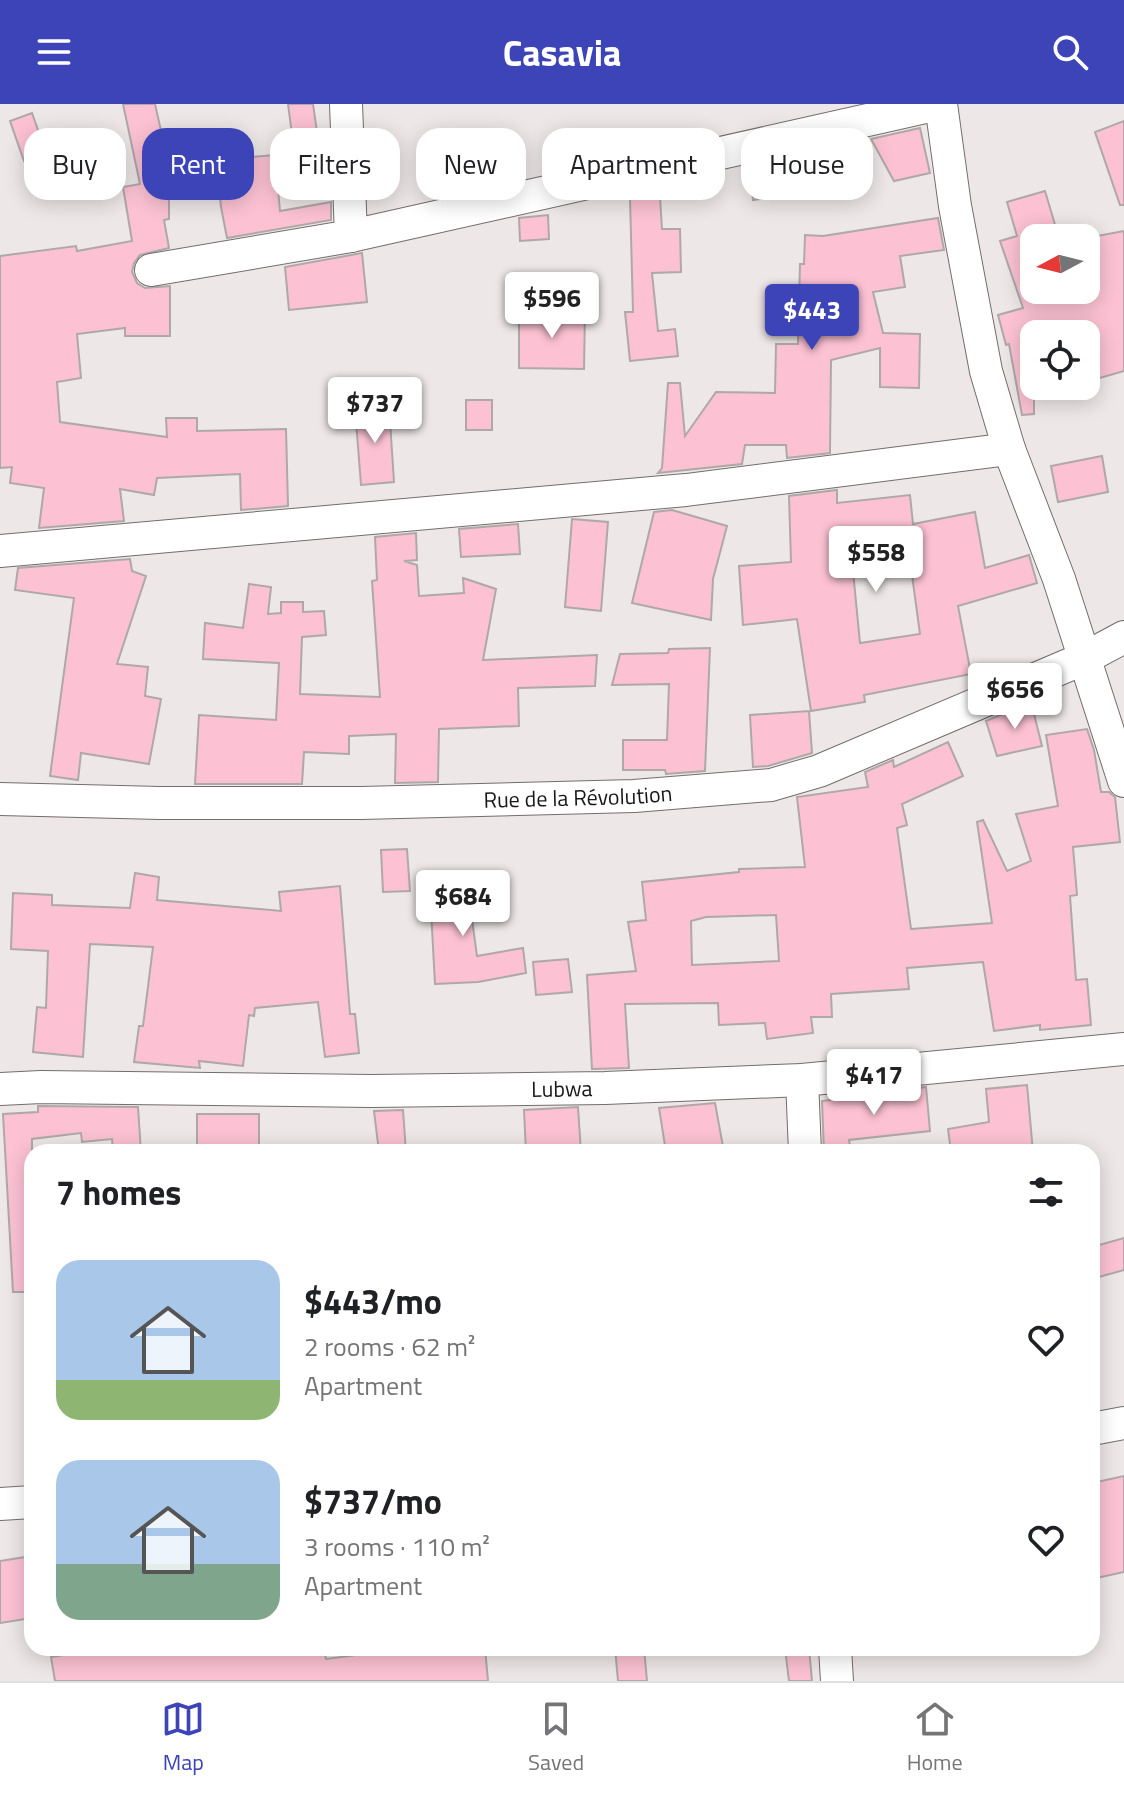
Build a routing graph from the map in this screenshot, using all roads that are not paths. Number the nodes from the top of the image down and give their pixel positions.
1 (346, 104) edge
2 (940, 104) edge
3 (351, 236) junction
4 (151, 270) dead end
5 (1009, 449) junction
6 (0, 551) edge
7 (1124, 637) edge
8 (1085, 658) junction
9 (1124, 781) edge
10 (0, 799) edge
11 (1124, 1049) edge
12 (802, 1080) junction
13 (0, 1089) edge
14 (805, 1144) edge
15 (1124, 1423) edge
16 (1100, 1428) edge
17 (24, 1502) edge
18 (0, 1504) edge
19 (835, 1656) edge
20 (837, 1681) edge

1 - 3 street
2 - 3 street
2 - 5 street
3 - 4 street
5 - 6 street
5 - 8 street
7 - 8 street, Rue de la Révolution
8 - 9 street
8 - 10 street, Rue de la Révolution
11 - 12 street, Lubwa
12 - 13 street, Lubwa
12 - 14 street
15 - 16 street
17 - 18 street
19 - 20 street

